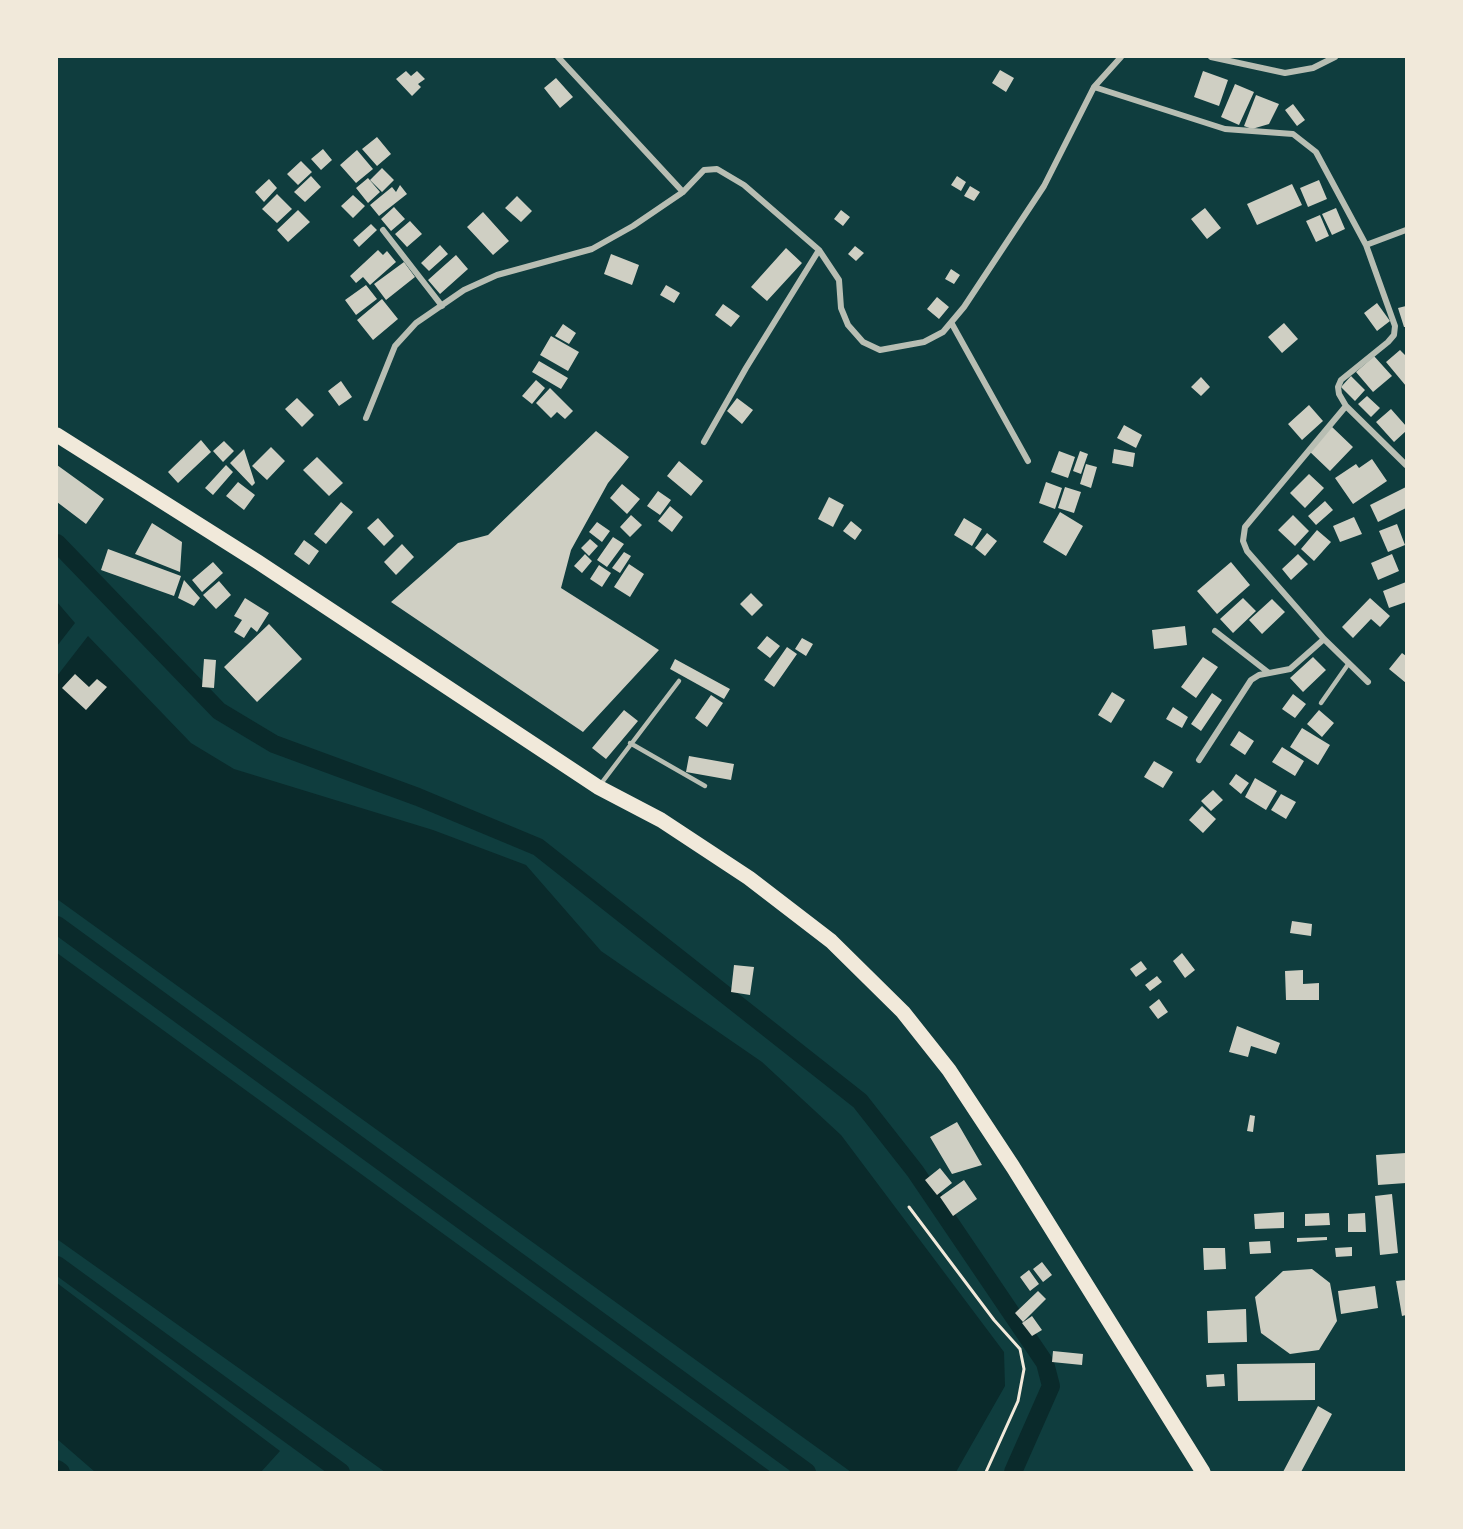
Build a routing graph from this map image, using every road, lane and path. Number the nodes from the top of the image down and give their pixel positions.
1 (558, 57) edge
2 (1122, 57) edge
3 (1211, 57) edge
4 (1335, 57) edge
5 (1094, 87) junction
6 (683, 192) junction
7 (383, 230) dead end
8 (1406, 230) edge
9 (1366, 245) junction
10 (819, 250) junction
11 (442, 306) junction
12 (952, 324) junction
13 (1346, 406) junction
14 (366, 418) dead end
15 (57, 435) edge
16 (704, 442) dead end
17 (1028, 461) dead end
18 (1406, 465) edge
19 (1215, 631) dead end
20 (1324, 639) junction
21 (1349, 663) junction
22 (1269, 673) junction
23 (679, 681) dead end
24 (1368, 682) dead end
25 (1321, 703) dead end
26 (630, 743) junction
27 (1199, 760) dead end
28 (705, 786) dead end
29 (598, 788) junction
30 (909, 1207) dead end
31 (986, 1472) edge
32 (1203, 1472) edge

1 - 6 street
2 - 5 street
3 - 4 street
5 - 9 street
5 - 12 street
6 - 10 street
6 - 11 street
7 - 11 street
8 - 9 street
9 - 13 street
10 - 12 street
10 - 16 street
11 - 14 street
12 - 17 street
13 - 18 street
13 - 20 street
15 - 29 main road
19 - 22 street
20 - 21 street
20 - 22 street
21 - 24 street
21 - 25 lane
22 - 27 street
23 - 26 lane
26 - 28 lane
26 - 29 lane
29 - 32 main road
30 - 31 path

